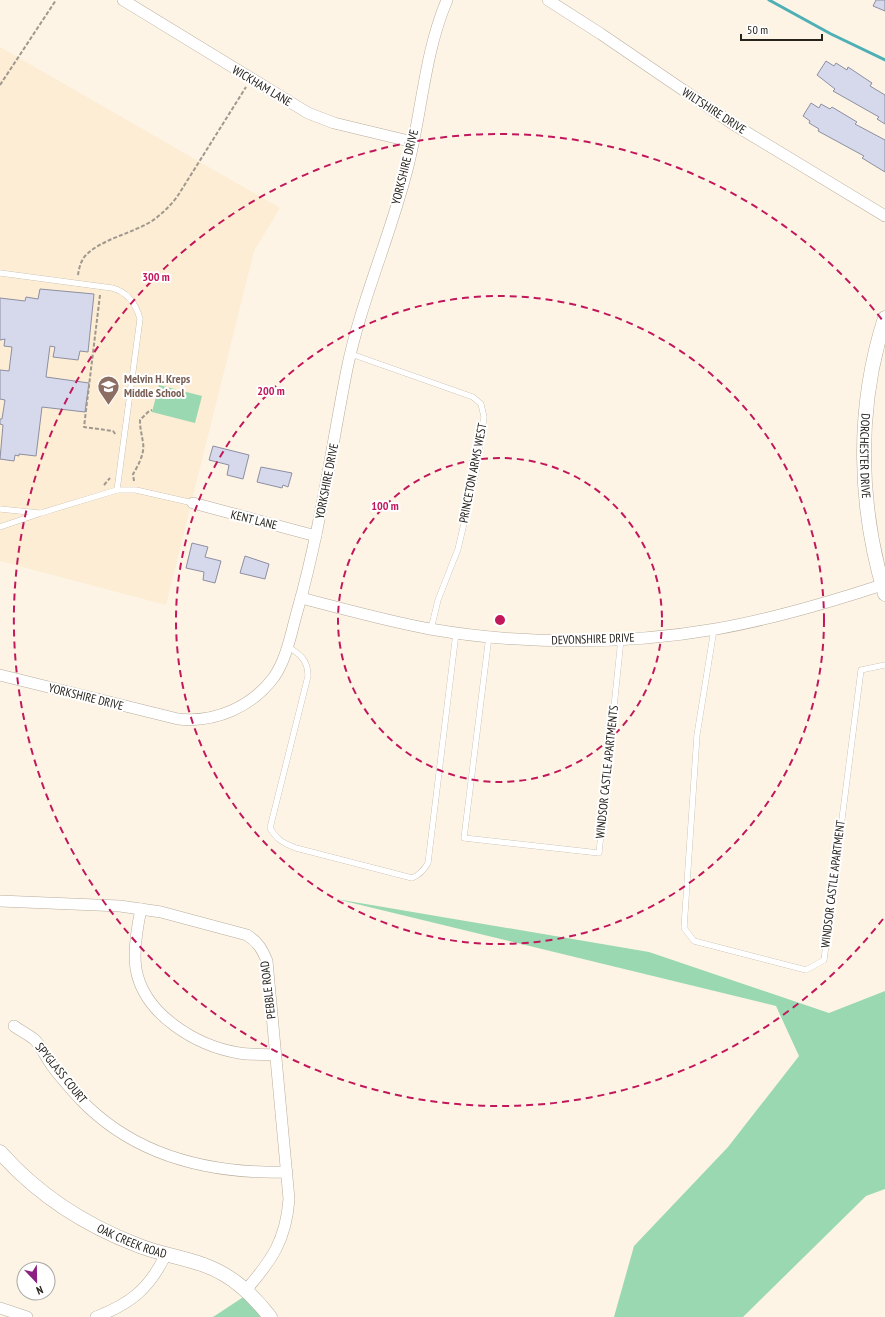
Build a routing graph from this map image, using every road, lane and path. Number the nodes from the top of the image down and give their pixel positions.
1 (56, 0) edge
2 (123, 0) edge
3 (447, 0) edge
4 (548, 0) edge
5 (251, 80) junction
6 (0, 85) edge
7 (413, 142) junction
8 (885, 216) edge
9 (0, 273) edge
10 (78, 275) dead end
11 (92, 293) dead end
12 (885, 318) edge
13 (351, 354) junction
14 (152, 410) dead end
15 (118, 438) dead end
16 (113, 472) dead end
17 (134, 481) dead end
18 (101, 487) dead end
19 (118, 490) junction
20 (193, 504) joint
21 (0, 509) edge
22 (41, 513) junction
23 (0, 527) edge
24 (316, 536) junction
25 (884, 590) edge
26 (301, 598) junction
27 (431, 629) junction
28 (714, 629) junction
29 (456, 632) junction
30 (489, 636) junction
31 (621, 639) junction
32 (287, 646) junction
33 (885, 665) edge
34 (0, 675) edge
35 (0, 901) edge
36 (141, 909) junction
37 (14, 1026) dead end
38 (275, 1055) junction
39 (0, 1152) edge
40 (287, 1172) junction
41 (166, 1256) junction
42 (246, 1290) junction
43 (0, 1308) edge
44 (27, 1317) edge
45 (96, 1317) edge
46 (270, 1317) edge

1 - 6 path
2 - 5 street, WICKHAM LANE
3 - 7 street, YORKSHIRE DRIVE
4 - 8 street, WILTSHIRE DRIVE
5 - 7 street, WICKHAM LANE
5 - 10 path
7 - 13 street, YORKSHIRE DRIVE
9 - 19 lane
11 - 15 path
12 - 25 street, DORCHESTER DRIVE
13 - 24 street, YORKSHIRE DRIVE
13 - 27 lane, PRINCETON ARMS WEST
14 - 17 path
16 - 18 path
19 - 20 lane
19 - 22 lane
20 - 24 street, KENT LANE
21 - 22 lane
22 - 23 lane
24 - 26 street, YORKSHIRE DRIVE
25 - 28 street, DEVONSHIRE DRIVE
26 - 27 street, DEVONSHIRE DRIVE
26 - 32 street, YORKSHIRE DRIVE
27 - 29 street, DEVONSHIRE DRIVE
28 - 31 street, DEVONSHIRE DRIVE
28 - 33 lane, WINDSOR CASTLE APARTMENT
29 - 30 street, DEVONSHIRE DRIVE
29 - 32 lane
30 - 31 street, DEVONSHIRE DRIVE
30 - 31 lane, WINDSOR CASTLE APARTMENTS
32 - 34 street, YORKSHIRE DRIVE
35 - 36 street, PEBBLE ROAD
36 - 38 street
36 - 38 street, PEBBLE ROAD
37 - 40 street, SPYGLASS COURT
38 - 40 street, PEBBLE ROAD
39 - 41 street, OAK CREEK ROAD
40 - 42 street, PEBBLE ROAD
41 - 42 street, OAK CREEK ROAD
41 - 45 street
42 - 46 street, OAK CREEK ROAD
43 - 44 street

